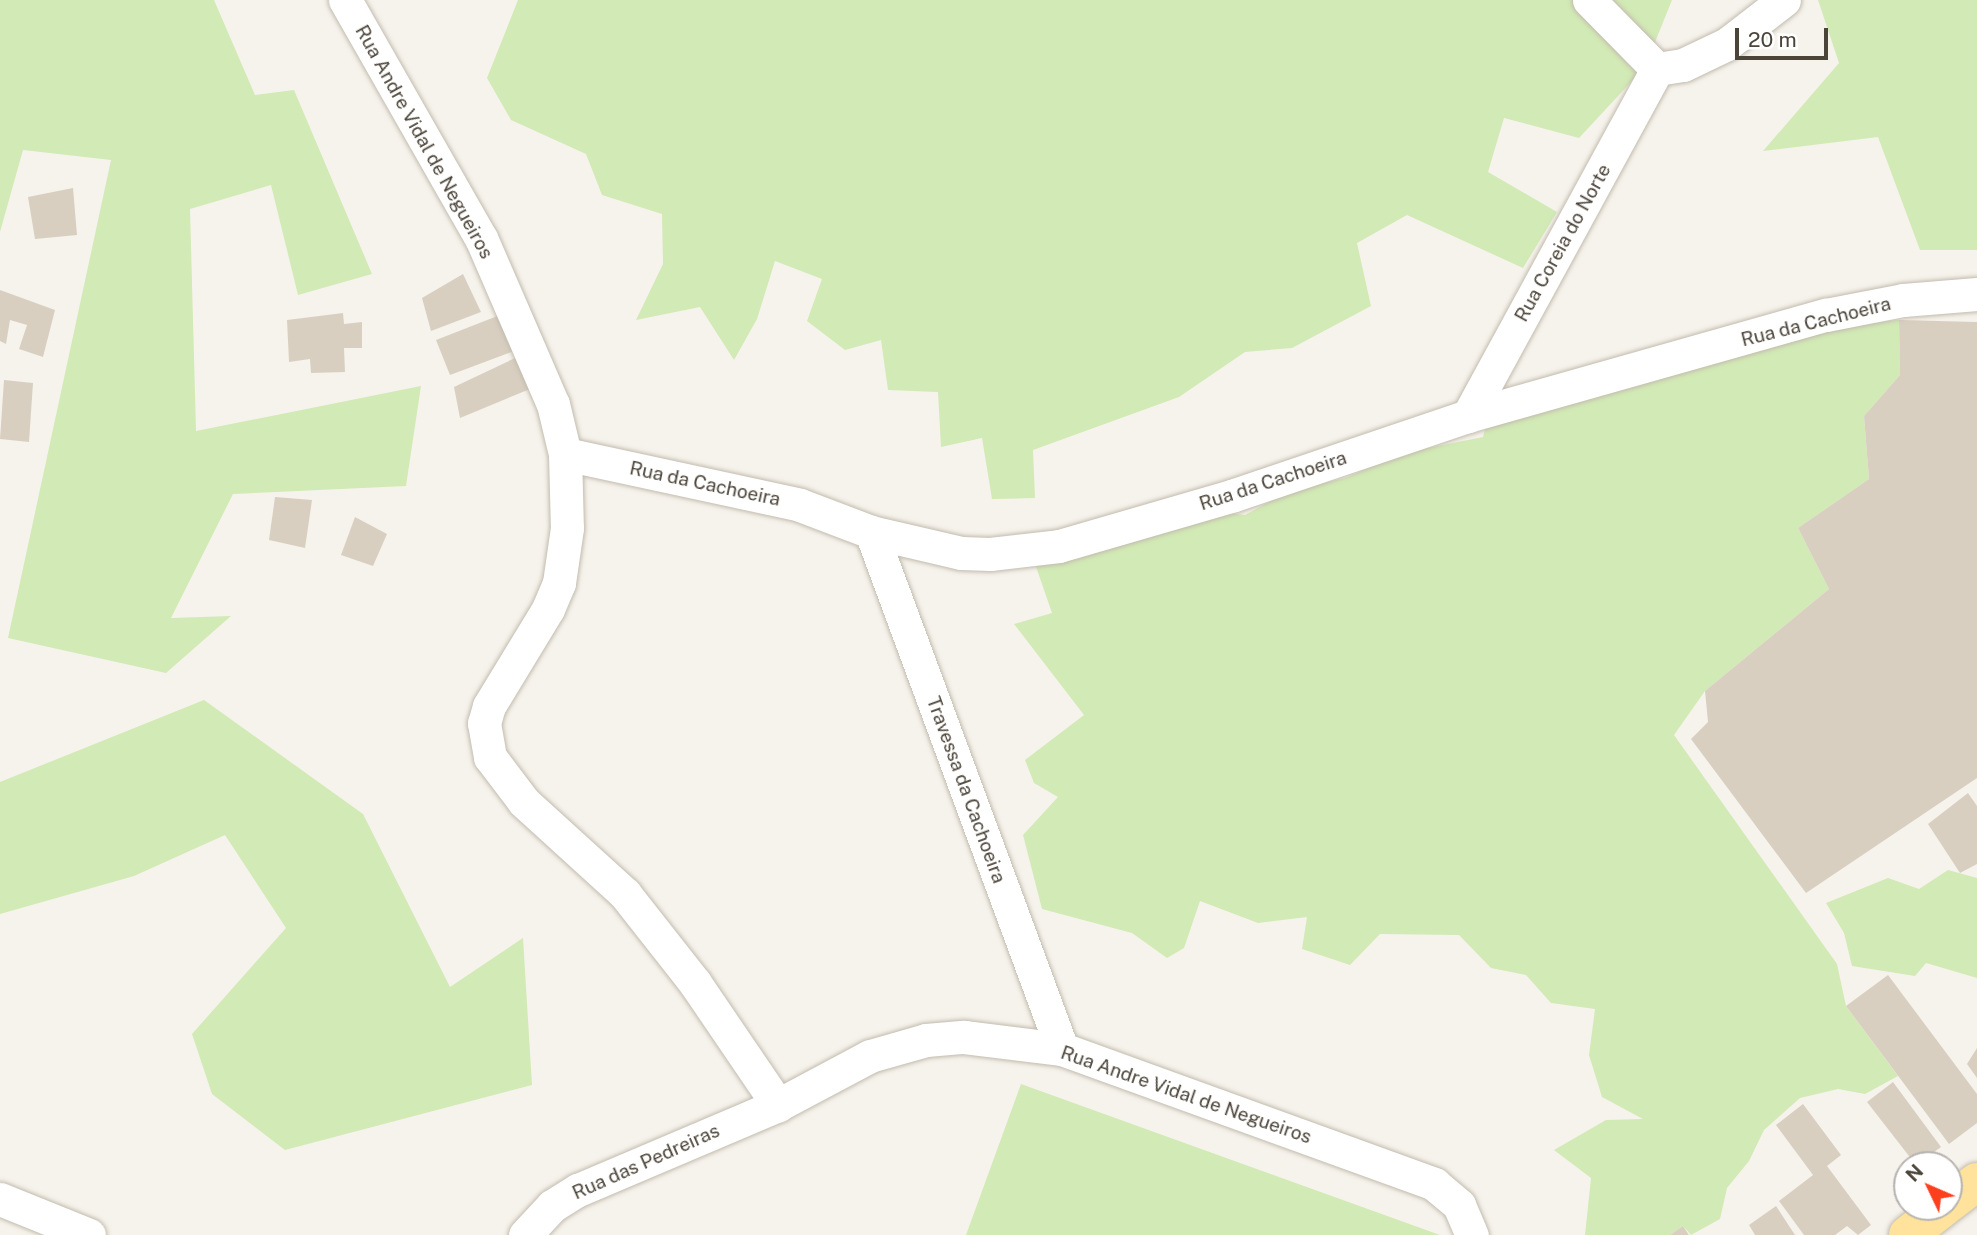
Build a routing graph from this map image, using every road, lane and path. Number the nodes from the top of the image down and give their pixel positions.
1 (345, 0) edge
2 (1589, 0) edge
3 (1784, 0) edge
4 (1657, 69) junction
5 (1977, 294) edge
6 (1468, 416) junction
7 (565, 454) junction
8 (871, 531) junction
9 (1062, 1049) junction
10 (778, 1105) junction
11 (0, 1199) edge
12 (1926, 1221) edge
13 (89, 1235) edge
14 (526, 1235) edge
15 (1472, 1235) edge
16 (1908, 1235) edge

1 - 7 street, Rua Andre Vidal de Negueiros
2 - 4 street
3 - 4 street
4 - 6 street, Rua Coreia do Norte
5 - 6 street, Rua da Cachoeira
6 - 8 street, Rua da Cachoeira
7 - 8 street, Rua da Cachoeira
7 - 10 street, Rua Andre Vidal de Negueiros
8 - 9 street, Travessa da Cachoeira
9 - 10 street, Rua Andre Vidal de Negueiros
9 - 15 street, Rua Andre Vidal de Negueiros
10 - 14 street, Rua das Pedreiras
11 - 13 street
12 - 16 main road

